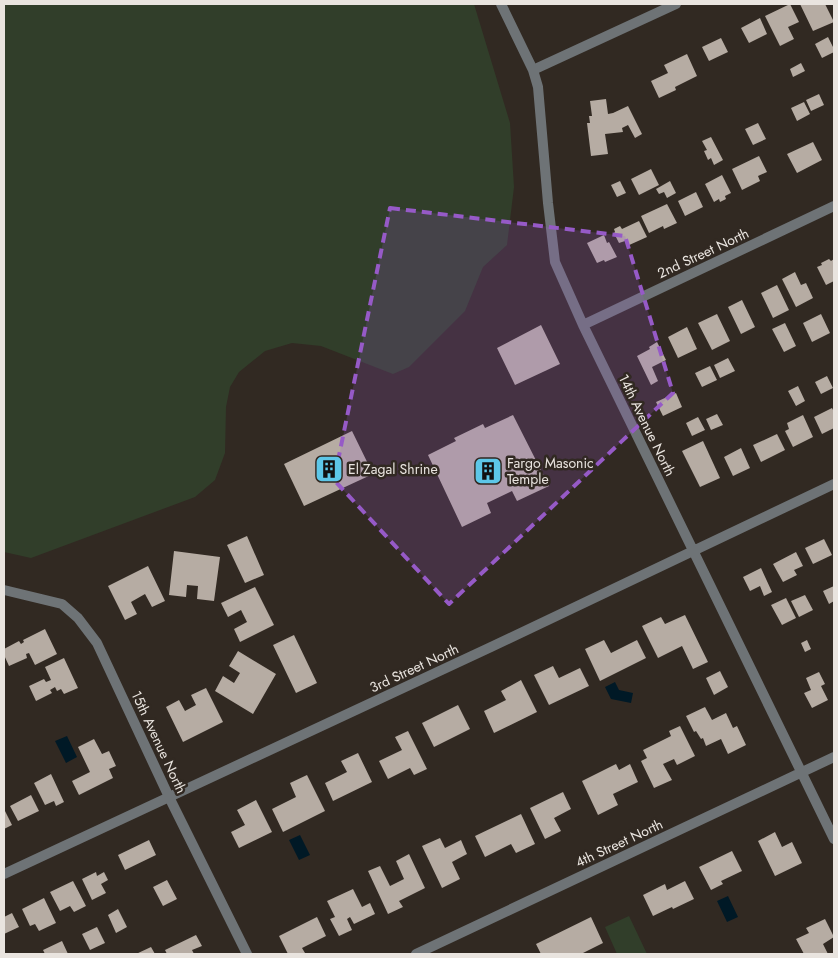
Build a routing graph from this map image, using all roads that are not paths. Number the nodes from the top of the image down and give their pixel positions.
1 (501, 4) edge
2 (676, 4) edge
3 (533, 70) junction
4 (834, 206) edge
5 (583, 325) junction
6 (834, 484) edge
7 (694, 550) junction
8 (5, 592) edge
9 (834, 757) edge
10 (801, 772) junction
11 (169, 797) junction
12 (834, 839) edge
13 (4, 874) edge
14 (246, 954) edge
15 (416, 954) edge

1 - 3 street, 14th Avenue North
2 - 3 street
3 - 5 street, 14th Avenue North
4 - 5 street, 2nd Street North
5 - 7 street, 14th Avenue North
6 - 7 street, 3rd Street North
7 - 10 street, 14th Avenue North
7 - 11 street, 3rd Street North
8 - 11 street, 15th Avenue North
9 - 10 street, 4th Street North
10 - 12 street, 14th Avenue North
10 - 15 street, 4th Street North
11 - 13 street, 3rd Street North
11 - 14 street, 15th Avenue North

